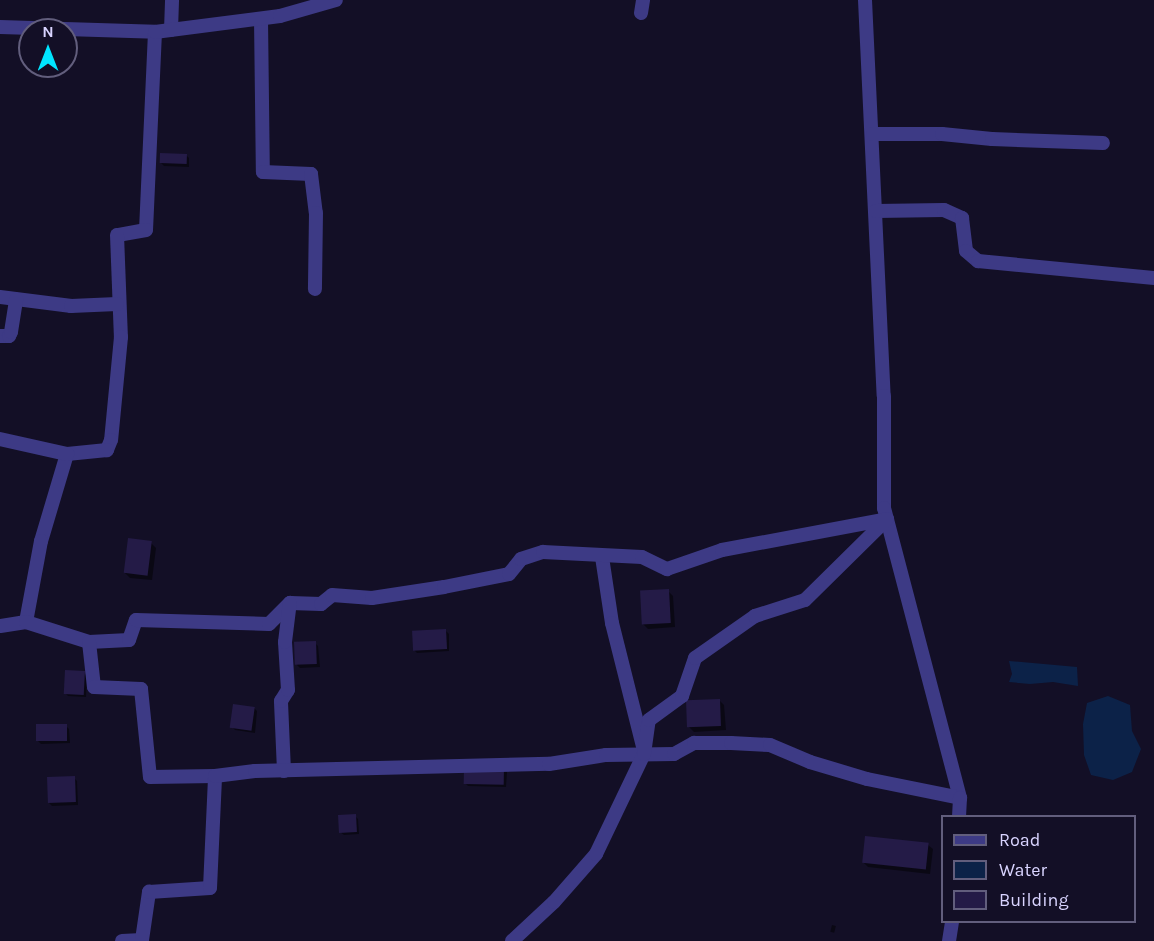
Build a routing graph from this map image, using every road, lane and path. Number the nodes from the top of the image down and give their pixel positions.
1 (172, 0) edge
2 (336, 0) edge
3 (865, 0) edge
4 (261, 19) junction
5 (0, 27) edge
6 (171, 30) junction
7 (155, 32) junction
8 (873, 134) junction
9 (1103, 143) dead end
10 (876, 211) junction
11 (1154, 278) edge
12 (315, 289) dead end
13 (0, 297) edge
14 (16, 299) junction
15 (117, 304) junction
16 (0, 336) edge
17 (0, 439) edge
18 (67, 454) junction
19 (887, 519) junction
20 (602, 557) junction
21 (290, 603) junction
22 (26, 622) junction
23 (0, 626) edge
24 (89, 642) junction
25 (645, 754) junction
26 (284, 771) junction
27 (215, 776) junction
28 (960, 798) junction
29 (959, 815) edge
30 (952, 923) edge
31 (122, 941) edge
32 (512, 941) edge
33 (949, 941) edge

1 - 6 street
2 - 4 street
3 - 8 street
4 - 6 street
4 - 12 street
5 - 7 street
6 - 7 street
7 - 15 street
8 - 9 street
8 - 10 street
10 - 11 street
10 - 19 street
13 - 14 street
14 - 15 street
14 - 16 street
15 - 18 street
17 - 18 street
18 - 22 street
19 - 20 street
19 - 25 street
19 - 28 street
20 - 21 street
20 - 25 street
21 - 24 street
21 - 26 street
22 - 23 street
22 - 24 street
24 - 27 street
25 - 26 street
25 - 28 street
25 - 32 street
26 - 27 street
27 - 31 street
28 - 29 street
30 - 33 street

